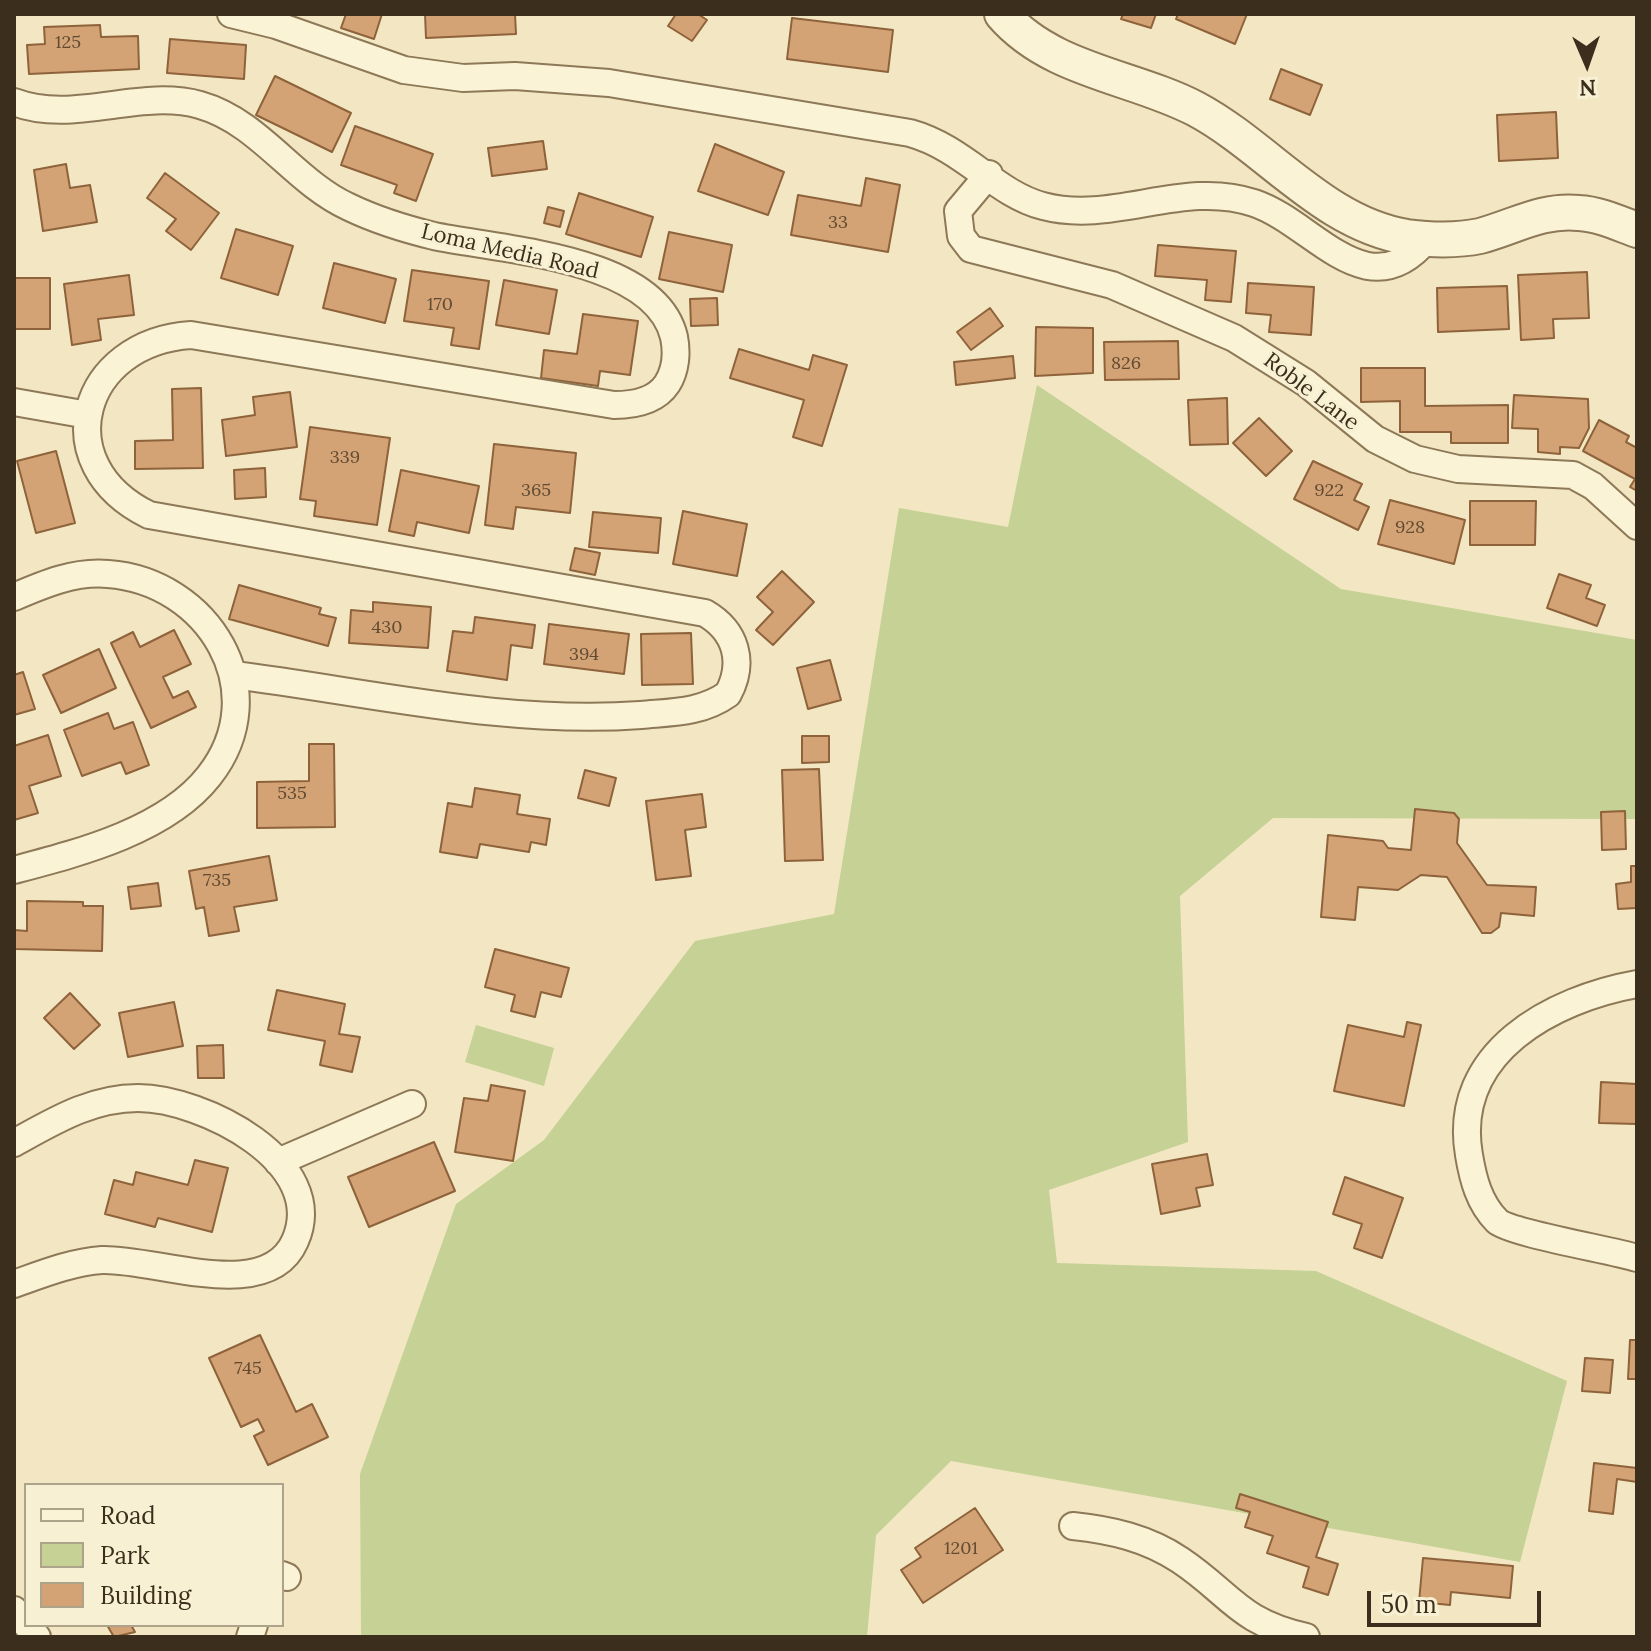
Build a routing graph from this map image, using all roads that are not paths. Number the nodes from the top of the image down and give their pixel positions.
1 (231, 14) edge
2 (1002, 14) edge
3 (14, 102) edge
4 (989, 174) junction
5 (1637, 230) edge
6 (1427, 239) junction
7 (14, 402) edge
8 (88, 415) junction
9 (1637, 526) edge
10 (14, 597) edge
11 (234, 675) junction
12 (14, 870) edge
13 (1637, 984) edge
14 (412, 1104) dead end
15 (14, 1143) edge
16 (278, 1162) junction
17 (1637, 1258) edge
18 (14, 1284) edge
19 (1073, 1526) dead end
20 (1306, 1637) edge

1 - 4 street
2 - 6 street
3 - 8 street, Loma Media Road
4 - 6 street
4 - 9 street, Roble Lane
5 - 6 street
7 - 8 street
8 - 11 street, Loma Media Road
10 - 11 street
11 - 12 street
13 - 17 street
14 - 16 street
15 - 16 street
16 - 18 street
19 - 20 street

